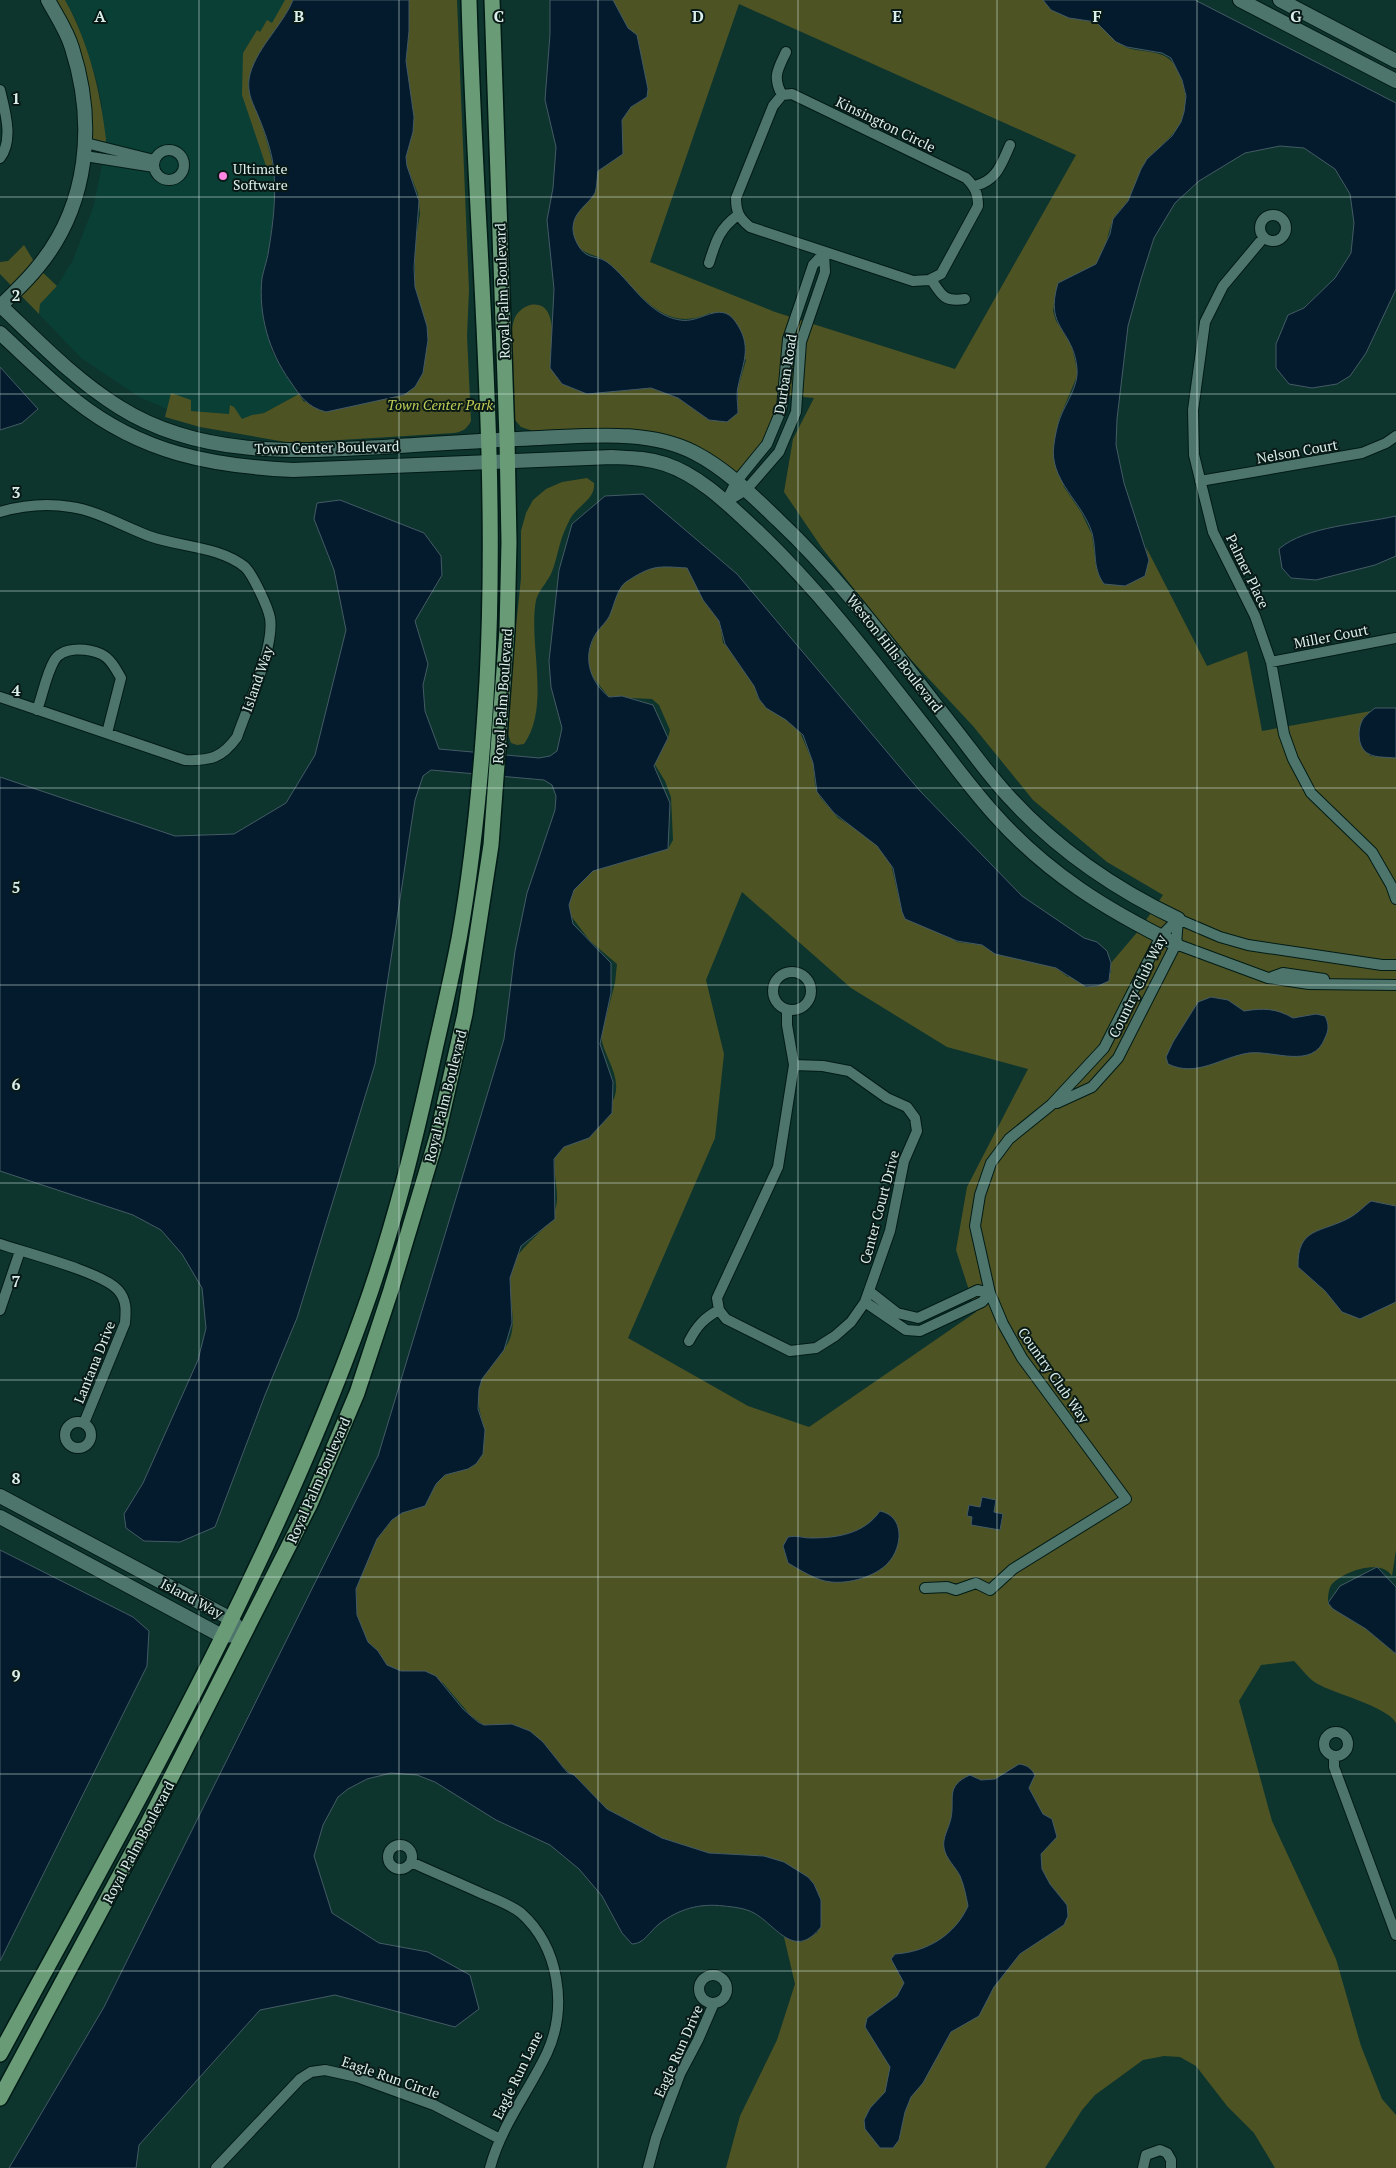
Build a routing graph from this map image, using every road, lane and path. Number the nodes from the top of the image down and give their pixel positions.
1 (48, 0) edge
2 (470, 0) edge
3 (492, 0) edge
4 (1240, 0) edge
5 (1280, 0) edge
6 (786, 52) dead end
7 (1396, 61) edge
8 (1396, 82) edge
9 (0, 90) edge
10 (782, 95) junction
11 (1010, 145) dead end
12 (86, 150) junction
13 (0, 158) edge
14 (154, 163) dead end
15 (975, 186) junction
16 (738, 215) junction
17 (1264, 238) dead end
18 (824, 253) junction
19 (709, 263) dead end
20 (931, 279) junction
21 (807, 284) junction
22 (820, 288) junction
23 (965, 299) dead end
24 (0, 306) edge
25 (0, 333) edge
26 (162, 428) junction
27 (1396, 436) edge
28 (507, 439) junction
29 (488, 440) junction
30 (158, 447) junction
31 (508, 461) junction
32 (489, 462) junction
33 (1200, 481) junction
34 (741, 486) junction
35 (726, 502) junction
36 (0, 512) edge
37 (1396, 638) edge
38 (1271, 662) junction
39 (0, 697) edge
40 (37, 710) junction
41 (107, 733) junction
42 (1396, 900) edge
43 (1178, 919) junction
44 (1161, 936) junction
45 (1176, 944) junction
46 (1396, 965) edge
47 (1396, 985) edge
48 (787, 1010) dead end
49 (794, 1065) junction
50 (1051, 1105) junction
51 (0, 1244) edge
52 (20, 1251) junction
53 (869, 1291) junction
54 (990, 1293) junction
55 (865, 1302) junction
56 (0, 1310) edge
57 (719, 1310) junction
58 (908, 1316) junction
59 (904, 1328) junction
60 (689, 1341) dead end
61 (84, 1423) dead end
62 (0, 1496) edge
63 (0, 1517) edge
64 (925, 1588) dead end
65 (231, 1619) junction
66 (243, 1635) junction
67 (222, 1636) junction
68 (1334, 1756) dead end
69 (411, 1862) dead end
70 (1396, 1934) edge
71 (714, 2003) dead end
72 (0, 2054) edge
73 (0, 2098) edge
74 (500, 2139) junction
75 (216, 2168) edge
76 (490, 2168) edge
77 (648, 2168) edge
78 (1143, 2168) edge
79 (1171, 2168) edge

1 - 12 street
2 - 29 main road, Royal Palm Boulevard
3 - 28 main road, Royal Palm Boulevard
4 - 8 street
5 - 7 street
6 - 10 street
9 - 13 street
10 - 15 street, Kinsington Circle
10 - 16 street
11 - 15 street
12 - 14 street
12 - 24 street
15 - 20 street
16 - 18 street
16 - 19 street
17 - 33 street, Palmer Place
18 - 20 street
18 - 21 street, Durban Road
18 - 22 street, Durban Road
20 - 23 street
21 - 22 street
21 - 34 street, Durban Road
22 - 34 street, Durban Road
24 - 26 street, Town Center Boulevard
25 - 30 street, Town Center Boulevard
26 - 29 street, Town Center Boulevard
26 - 30 street
27 - 33 street, Nelson Court
28 - 29 street, Weston Hills Boulevard
28 - 31 main road, Royal Palm Boulevard
28 - 34 street, Weston Hills Boulevard
29 - 32 main road, Royal Palm Boulevard
30 - 32 street, Town Center Boulevard
31 - 32 street, Weston Hills Boulevard
31 - 35 street, Weston Hills Boulevard
31 - 66 main road, Royal Palm Boulevard
32 - 65 main road, Royal Palm Boulevard
33 - 38 street, Palmer Place
34 - 35 street, Durban Road
34 - 43 street, Weston Hills Boulevard
35 - 44 street, Weston Hills Boulevard
36 - 41 street, Island Way
37 - 38 street, Miller Court
38 - 42 street, Palmer Place
39 - 40 street, Island Way
40 - 41 street, Island Way
40 - 41 street
43 - 44 street, Country Club Way
43 - 45 street, Country Club Way
43 - 46 street, Weston Hills Boulevard
44 - 45 street, Weston Hills Boulevard
44 - 50 street, Country Club Way
45 - 47 street, Weston Hills Boulevard
45 - 50 street, Country Club Way
48 - 49 street
49 - 53 street, Center Court Drive
49 - 57 street
50 - 54 street, Country Club Way
51 - 52 street, Lantana Drive
52 - 56 street
52 - 61 street, Lantana Drive
53 - 55 street, Center Court Drive
53 - 58 street
54 - 58 street
54 - 59 street
54 - 64 street, Country Club Way
55 - 57 street, Center Court Drive
55 - 59 street
57 - 60 street
58 - 59 street
62 - 65 street, Island Way
63 - 67 street, Island Way
65 - 66 street, Island Way
65 - 67 main road, Royal Palm Boulevard
66 - 67 street, Island Way
66 - 73 main road, Royal Palm Boulevard
67 - 72 main road, Royal Palm Boulevard
68 - 70 street
69 - 74 street, Eagle Run Lane
71 - 77 street, Eagle Run Drive
74 - 75 street, Eagle Run Circle
74 - 76 street, Eagle Run Lane
78 - 79 street

